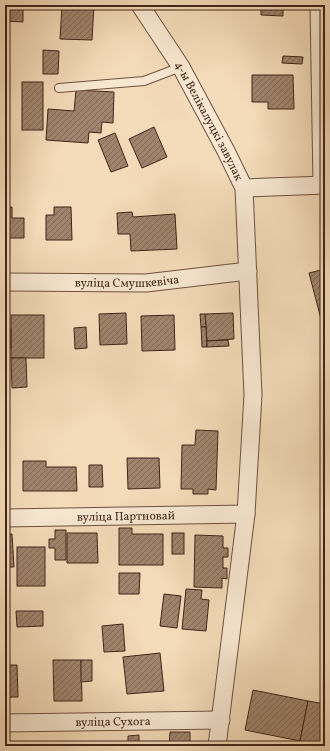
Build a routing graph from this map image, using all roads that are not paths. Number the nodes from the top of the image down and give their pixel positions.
1 (140, 5) edge
2 (319, 5) edge
3 (181, 67) junction
4 (59, 88) dead end
5 (323, 185) edge
6 (244, 188) junction
7 (248, 271) junction
8 (5, 282) edge
9 (246, 514) junction
10 (5, 518) edge
11 (221, 720) junction
12 (5, 723) edge
13 (217, 746) edge

1 - 3 street, 4-ы Велікалуцкі завулак
2 - 5 street
3 - 4 lane
3 - 6 street, 4-ы Велікалуцкі завулак
5 - 6 street
6 - 7 street, 4-ы Велікалуцкі завулак
7 - 8 street, вуліца Смушкевіча
7 - 9 street, 4-ы Велікалуцкі завулак
9 - 10 street, вуліца Партновай
9 - 11 street, 4-ы Велікалуцкі завулак
11 - 12 street, вуліца Сухога
11 - 13 street, 4-ы Велікалуцкі завулак

